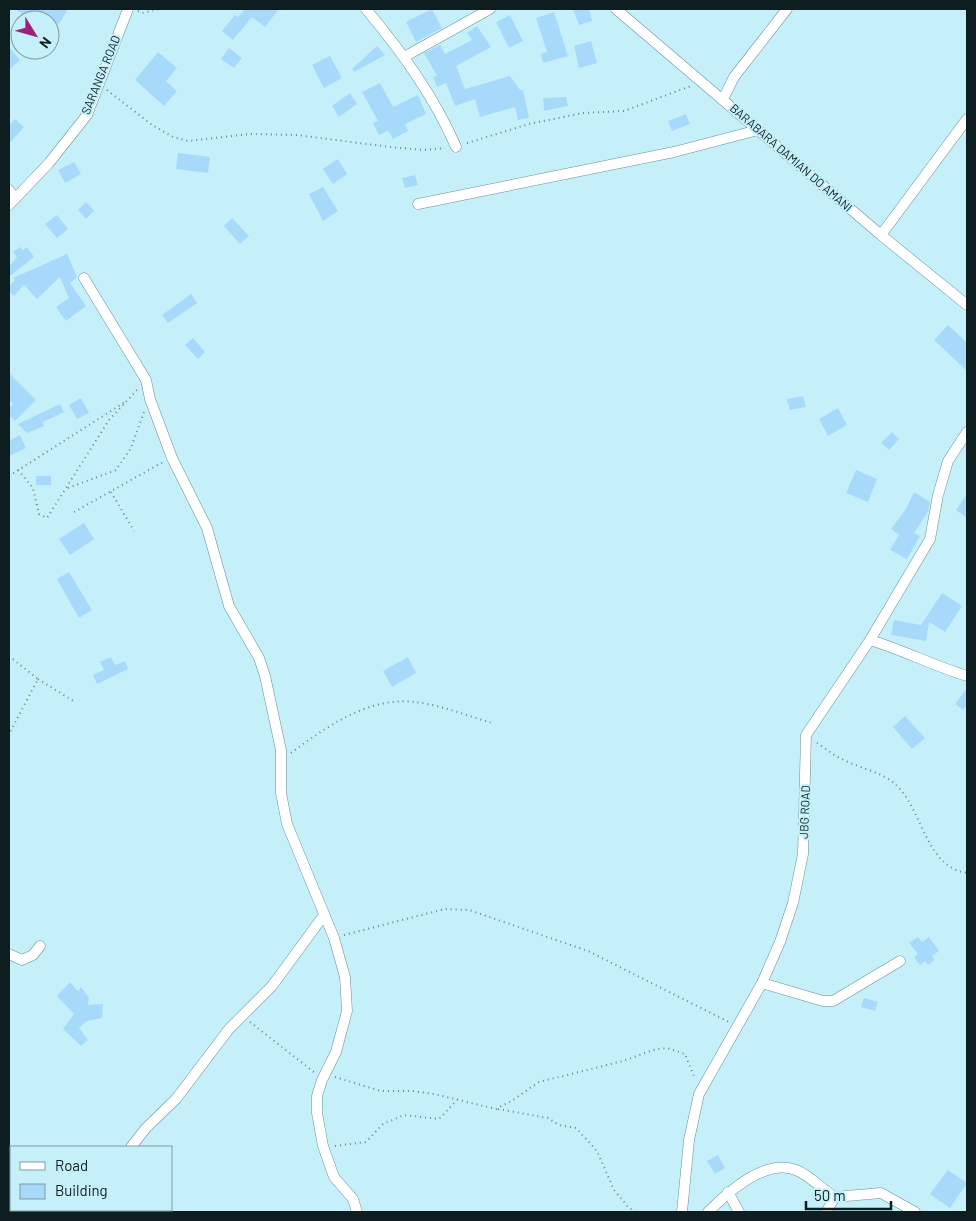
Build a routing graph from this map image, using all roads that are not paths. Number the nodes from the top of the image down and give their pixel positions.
1 (366, 9) edge
2 (490, 9) edge
3 (616, 9) edge
4 (787, 9) edge
5 (132, 10) edge
6 (404, 57) junction
7 (724, 99) junction
8 (967, 119) edge
9 (758, 130) junction
10 (456, 147) road end
11 (9, 190) edge
12 (12, 202) edge
13 (418, 204) dead end
14 (881, 236) junction
15 (84, 278) dead end
16 (967, 305) edge
17 (967, 432) edge
18 (870, 640) junction
19 (967, 676) edge
20 (324, 916) junction
21 (40, 946) dead end
22 (9, 954) edge
23 (900, 960) dead end
24 (762, 983) junction
25 (132, 1146) edge
26 (728, 1192) junction
27 (835, 1198) junction
28 (357, 1212) edge
29 (682, 1212) edge
30 (708, 1212) edge
31 (739, 1212) edge
32 (826, 1212) edge
33 (916, 1212) edge

1 - 6 street
2 - 6 street
3 - 7 street, BARABARA DAMIAN DO AMANI
4 - 7 street
5 - 12 street, SARANGA ROAD
6 - 10 street
7 - 9 street, BARABARA DAMIAN DO AMANI
8 - 14 street
9 - 13 street
9 - 14 street, BARABARA DAMIAN DO AMANI
11 - 12 street
14 - 16 street, BARABARA DAMIAN DO AMANI
15 - 20 street
17 - 18 street
18 - 19 street
18 - 24 street, JBG ROAD
20 - 25 street
20 - 28 street
21 - 22 street
23 - 24 street
24 - 29 street, JBG ROAD
26 - 27 street
26 - 30 street
26 - 31 street
27 - 32 street
27 - 33 street

